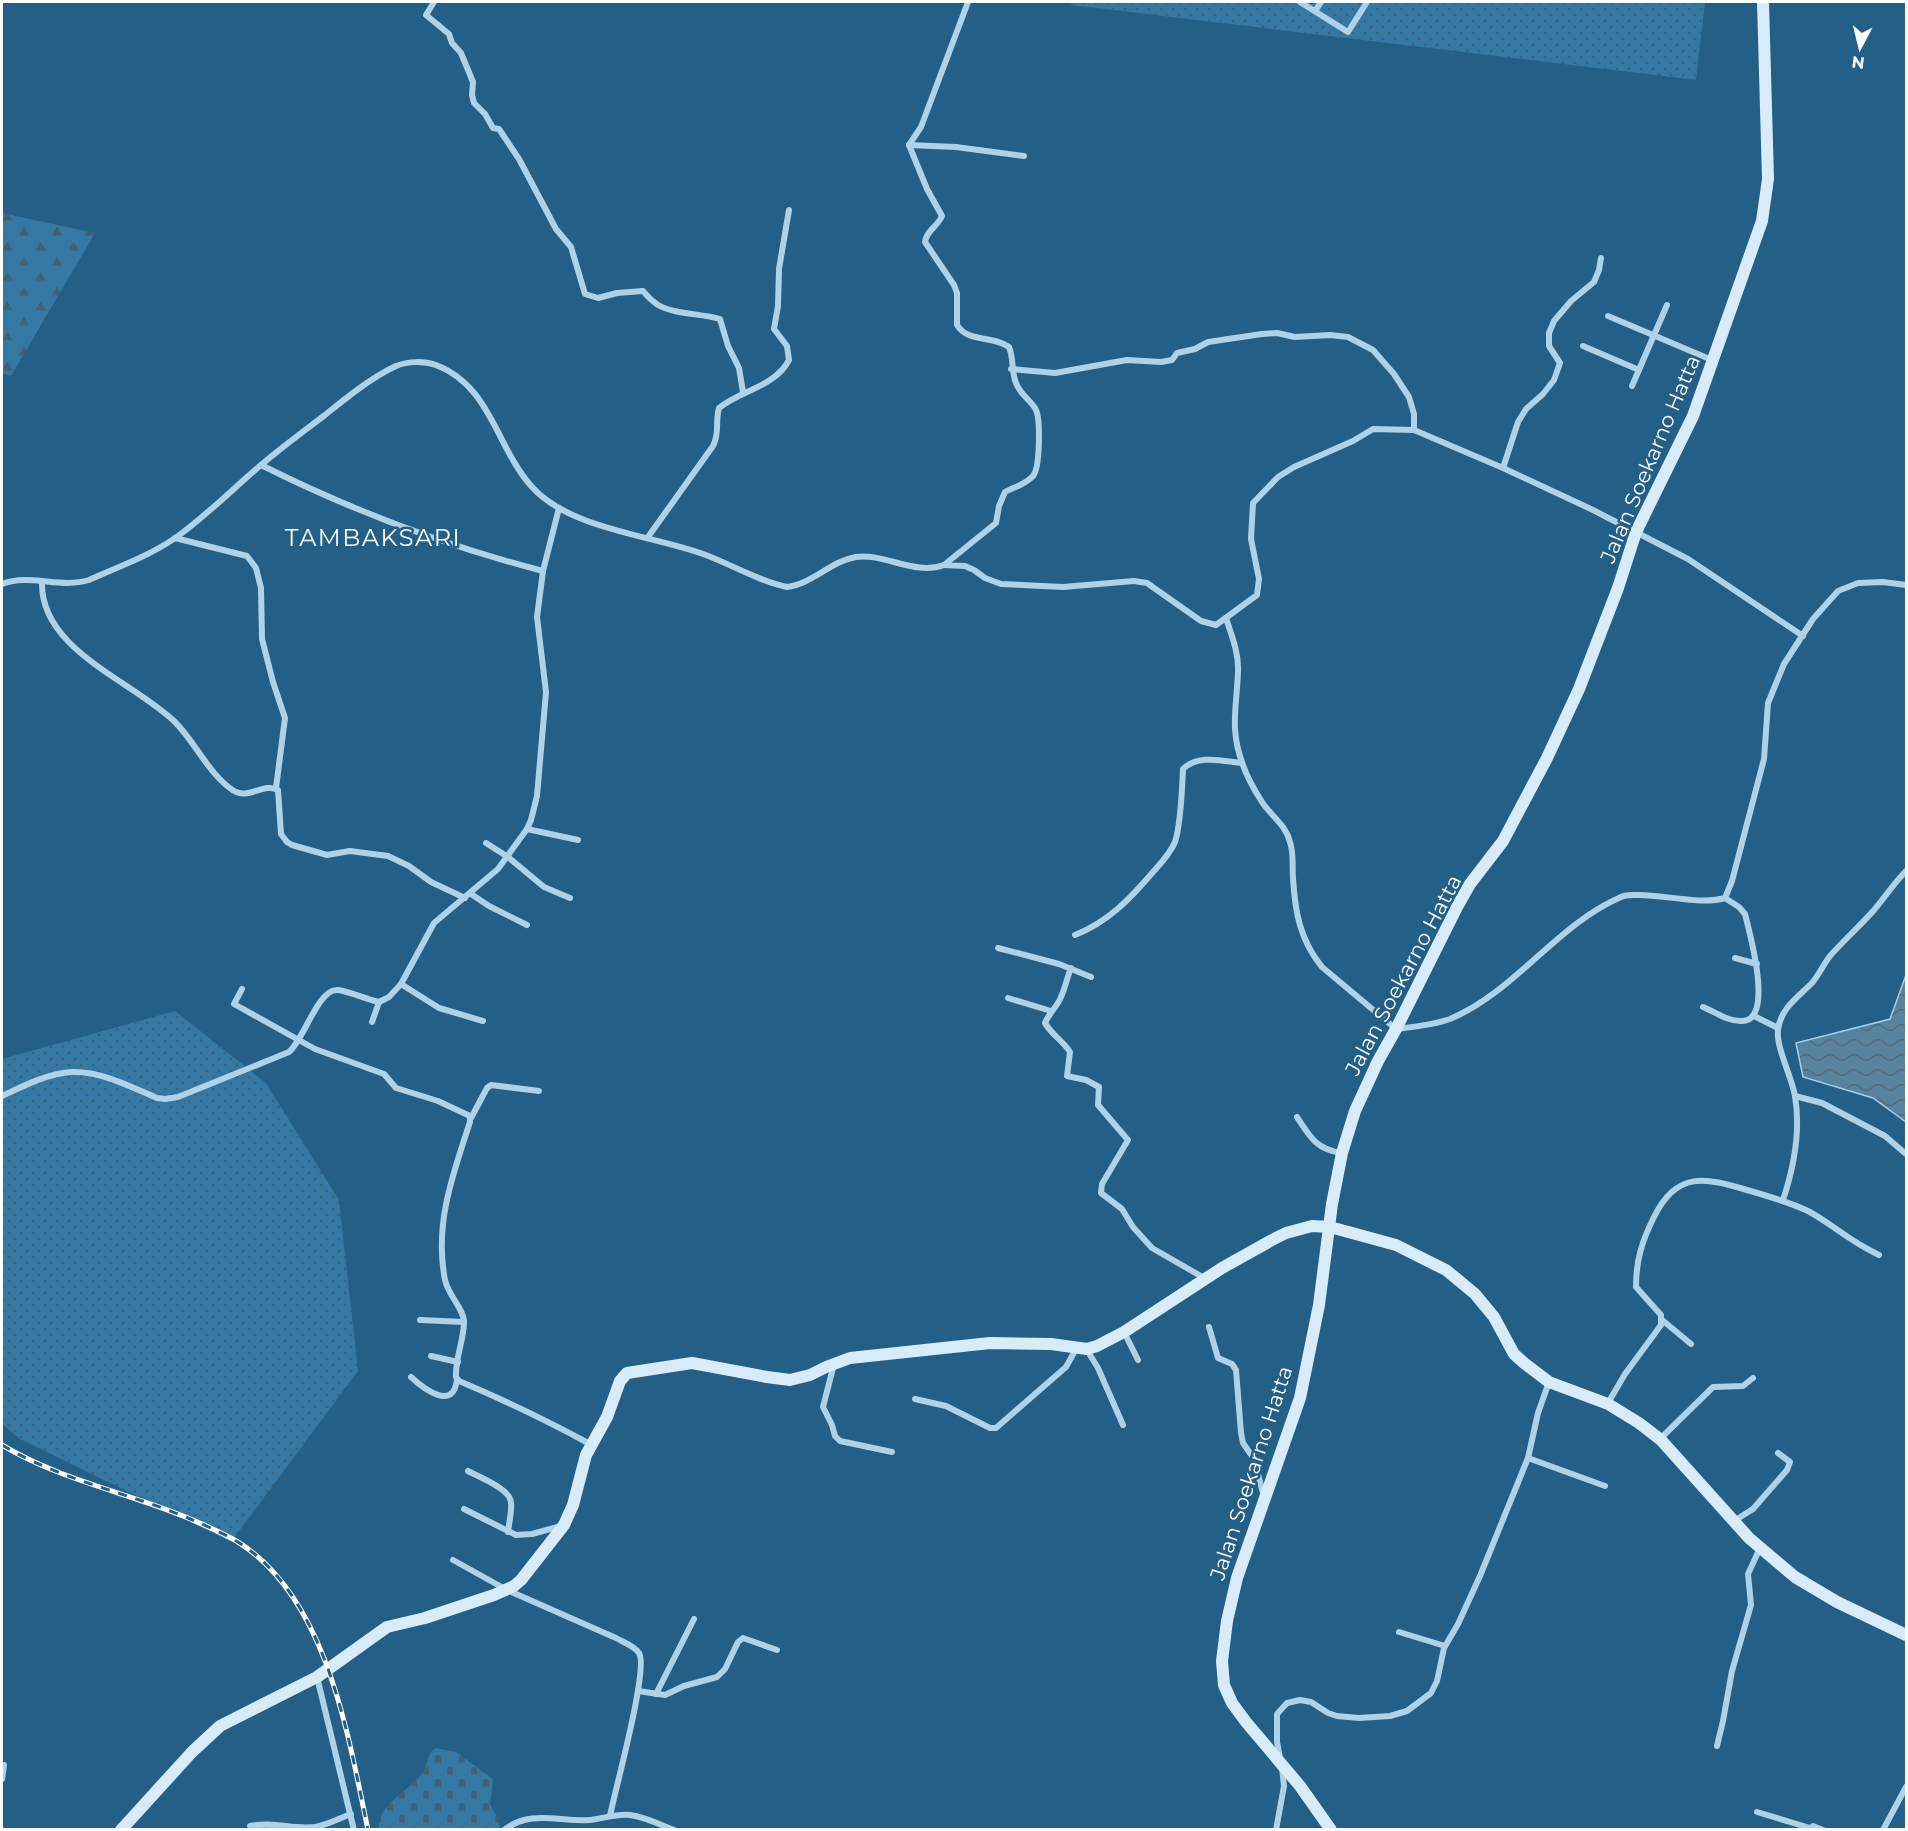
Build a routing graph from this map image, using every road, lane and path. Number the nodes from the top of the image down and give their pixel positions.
1 (434, 2) edge
2 (968, 2) edge
3 (1300, 2) edge
4 (1321, 2) edge
5 (1367, 2) edge
6 (1763, 2) edge
7 (1315, 11) junction
8 (909, 145) junction
9 (1024, 156) dead end
10 (789, 210) dead end
11 (1601, 258) dead end
12 (1666, 305) dead end
13 (1608, 316) dead end
14 (1653, 336) junction
15 (1583, 346) dead end
16 (1713, 361) junction
17 (1011, 369) junction
18 (1639, 370) junction
19 (1632, 386) dead end
20 (743, 392) junction
21 (1414, 430) junction
22 (261, 465) junction
23 (1503, 468) junction
24 (559, 508) junction
25 (1636, 532) junction
26 (648, 537) junction
27 (176, 538) junction
28 (944, 565) junction
29 (543, 571) junction
30 (42, 582) junction
31 (2, 584) edge
32 (1906, 585) edge
33 (1226, 618) junction
34 (1803, 636) junction
35 (1242, 763) junction
36 (276, 788) junction
37 (527, 829) junction
38 (579, 840) dead end
39 (486, 843) dead end
40 (508, 857) junction
41 (1906, 871) edge
42 (468, 896) junction
43 (570, 898) dead end
44 (1725, 898) junction
45 (527, 925) dead end
46 (1075, 935) dead end
47 (998, 948) dead end
48 (1735, 958) dead end
49 (1757, 964) junction
50 (1071, 968) junction
51 (1091, 977) dead end
52 (401, 984) junction
53 (242, 988) dead end
54 (1008, 998) dead end
55 (379, 1002) junction
56 (1703, 1007) dead end
57 (1052, 1011) junction
58 (1754, 1016) junction
59 (483, 1021) dead end
60 (372, 1022) dead end
61 (1778, 1028) junction
62 (1396, 1029) junction
63 (299, 1040) junction
64 (539, 1091) dead end
65 (2, 1096) edge
66 (1795, 1096) junction
67 (1297, 1117) dead end
68 (471, 1118) junction
69 (1905, 1151) edge
70 (1342, 1153) junction
71 (1783, 1200) junction
72 (1330, 1227) junction
73 (1879, 1255) dead end
74 (1206, 1280) junction
75 (1661, 1319) junction
76 (420, 1320) dead end
77 (464, 1322) junction
78 (1209, 1327) dead end
79 (1124, 1332) junction
80 (1691, 1344) dead end
81 (1081, 1349) junction
82 (431, 1356) dead end
83 (1138, 1360) dead end
84 (458, 1362) junction
85 (834, 1364) junction
86 (411, 1377) dead end
87 (1753, 1378) dead end
88 (457, 1379) junction
89 (1549, 1382) junction
90 (915, 1399) dead end
91 (1608, 1404) junction
92 (1123, 1425) dead end
93 (1660, 1439) junction
94 (591, 1444) junction
95 (892, 1452) dead end
96 (1778, 1453) dead end
97 (1528, 1458) junction
98 (468, 1471) dead end
99 (1605, 1486) dead end
100 (1264, 1500) junction
101 (464, 1509) dead end
102 (1733, 1522) junction
103 (564, 1525) junction
104 (508, 1532) junction
105 (1760, 1548) junction
106 (453, 1560) dead end
107 (507, 1590) junction
108 (694, 1619) dead end
109 (1399, 1632) dead end
110 (1906, 1635) edge
111 (1445, 1646) junction
112 (777, 1650) dead end
113 (317, 1677) junction
114 (638, 1690) junction
115 (656, 1694) junction
116 (1717, 1746) dead end
117 (1281, 1764) junction
118 (4, 1765) dead end
119 (2, 1779) edge
120 (1906, 1787) edge
121 (1757, 1812) dead end
122 (351, 1814) junction
123 (610, 1816) junction
124 (250, 1826) dead end
125 (1810, 1829) edge
126 (121, 1830) edge
127 (354, 1830) edge
128 (504, 1830) edge
129 (674, 1830) edge
130 (1276, 1830) edge
131 (1331, 1830) edge
132 (1823, 1830) edge
133 (1884, 1830) edge

1 - 20 street
2 - 8 street
3 - 7 street
4 - 7 street
5 - 7 street
6 - 16 street, Jalan Soekarno Hatta
8 - 9 street
8 - 17 street
10 - 20 street
11 - 23 street
12 - 14 street
13 - 14 street
14 - 16 street
14 - 18 street
15 - 18 street
16 - 25 street, Jalan Soekarno Hatta
17 - 21 street
17 - 28 street
18 - 19 street
20 - 26 street
21 - 23 street
21 - 33 street
22 - 24 street
22 - 27 street
22 - 29 street
23 - 25 street
24 - 26 street
24 - 29 street
25 - 34 street
25 - 62 street, Jalan Soekarno Hatta
26 - 28 street
27 - 30 street
27 - 36 street
28 - 33 street
29 - 37 street
30 - 31 street
30 - 36 street
32 - 34 street
33 - 35 street
34 - 44 street
35 - 46 street
35 - 62 street
36 - 42 street
37 - 38 street
37 - 40 street
39 - 40 street
40 - 42 street
40 - 43 street
41 - 61 street
42 - 45 street
42 - 52 street
44 - 49 street
44 - 62 street
47 - 50 street
48 - 49 street
49 - 58 street
50 - 51 street
50 - 57 street
52 - 55 street
52 - 59 street
53 - 63 street
54 - 57 street
55 - 60 street
55 - 63 street
56 - 58 street
57 - 74 street
58 - 61 street
61 - 66 street
62 - 70 street, Jalan Soekarno Hatta
63 - 65 street
63 - 68 street
64 - 68 street
66 - 69 street
66 - 71 street
67 - 70 street
68 - 77 street
70 - 72 street, Jalan Soekarno Hatta
71 - 73 street
71 - 75 street
72 - 74 street
72 - 89 street
72 - 100 street, Jalan Soekarno Hatta
74 - 79 street
75 - 80 street
75 - 91 street
76 - 77 street
77 - 84 street
78 - 100 street
79 - 81 street
79 - 83 street
81 - 85 street
81 - 90 street
81 - 92 street
82 - 84 street
84 - 88 street
85 - 94 street
85 - 95 street
86 - 88 street
87 - 93 street
88 - 94 street
89 - 91 street
89 - 97 street
91 - 93 street
93 - 102 street
94 - 103 street
96 - 102 street
97 - 99 street
97 - 111 street
98 - 104 street
100 - 117 street, Jalan Soekarno Hatta
101 - 104 street
102 - 105 street
103 - 104 street
103 - 107 street
105 - 110 street
105 - 116 street
106 - 107 street
107 - 113 street
107 - 114 street
108 - 115 street
109 - 111 street
111 - 117 street
112 - 115 street
113 - 122 street
113 - 126 street
114 - 115 street
114 - 123 street
117 - 130 street
117 - 131 street, Jalan Soekarno Hatta
118 - 119 street
120 - 133 street
121 - 125 street
122 - 124 street
122 - 127 street
123 - 128 street
123 - 129 street
125 - 132 street

